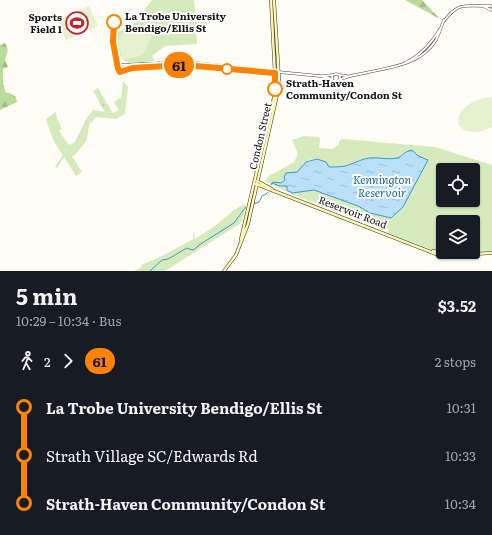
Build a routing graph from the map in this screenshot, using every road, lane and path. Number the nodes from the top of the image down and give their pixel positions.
1 (273, 0) edge
2 (471, 2) dead end
3 (481, 5) junction
4 (492, 5) edge
5 (451, 8) dead end
6 (491, 10) edge
7 (444, 20) junction
8 (276, 28) junction
9 (273, 38) junction
10 (434, 43) junction
11 (427, 48) junction
12 (274, 65) junction
13 (398, 65) junction
14 (123, 66) junction
15 (265, 70) junction
16 (123, 71) junction
17 (276, 72) junction
18 (333, 75) junction
19 (339, 75) junction
20 (320, 76) junction
21 (351, 76) junction
22 (332, 79) junction
23 (338, 80) junction
24 (256, 182) junction
25 (492, 253) edge
26 (224, 271) edge

1 - 8 main road, Condon Street
1 - 9 main road, Condon Street
2 - 3 street
3 - 4 street
3 - 6 street
4 - 6 street
5 - 7 street
7 - 10 street
7 - 11 street
8 - 9 main road
8 - 17 main road, Condon Street
9 - 12 main road, Condon Street
10 - 11 street
10 - 13 street
11 - 13 street
12 - 15 street
12 - 17 main road, Condon Street
13 - 21 street
14 - 15 street
14 - 16 street
14 - 16 street
15 - 17 street
16 - 17 street
17 - 20 street
17 - 24 main road, Condon Street
18 - 19 street
18 - 20 street
18 - 22 street
19 - 21 street
19 - 23 street
20 - 22 street
21 - 23 street
22 - 23 street
24 - 25 main road, Reservoir Road
24 - 26 main road, Condon Street

